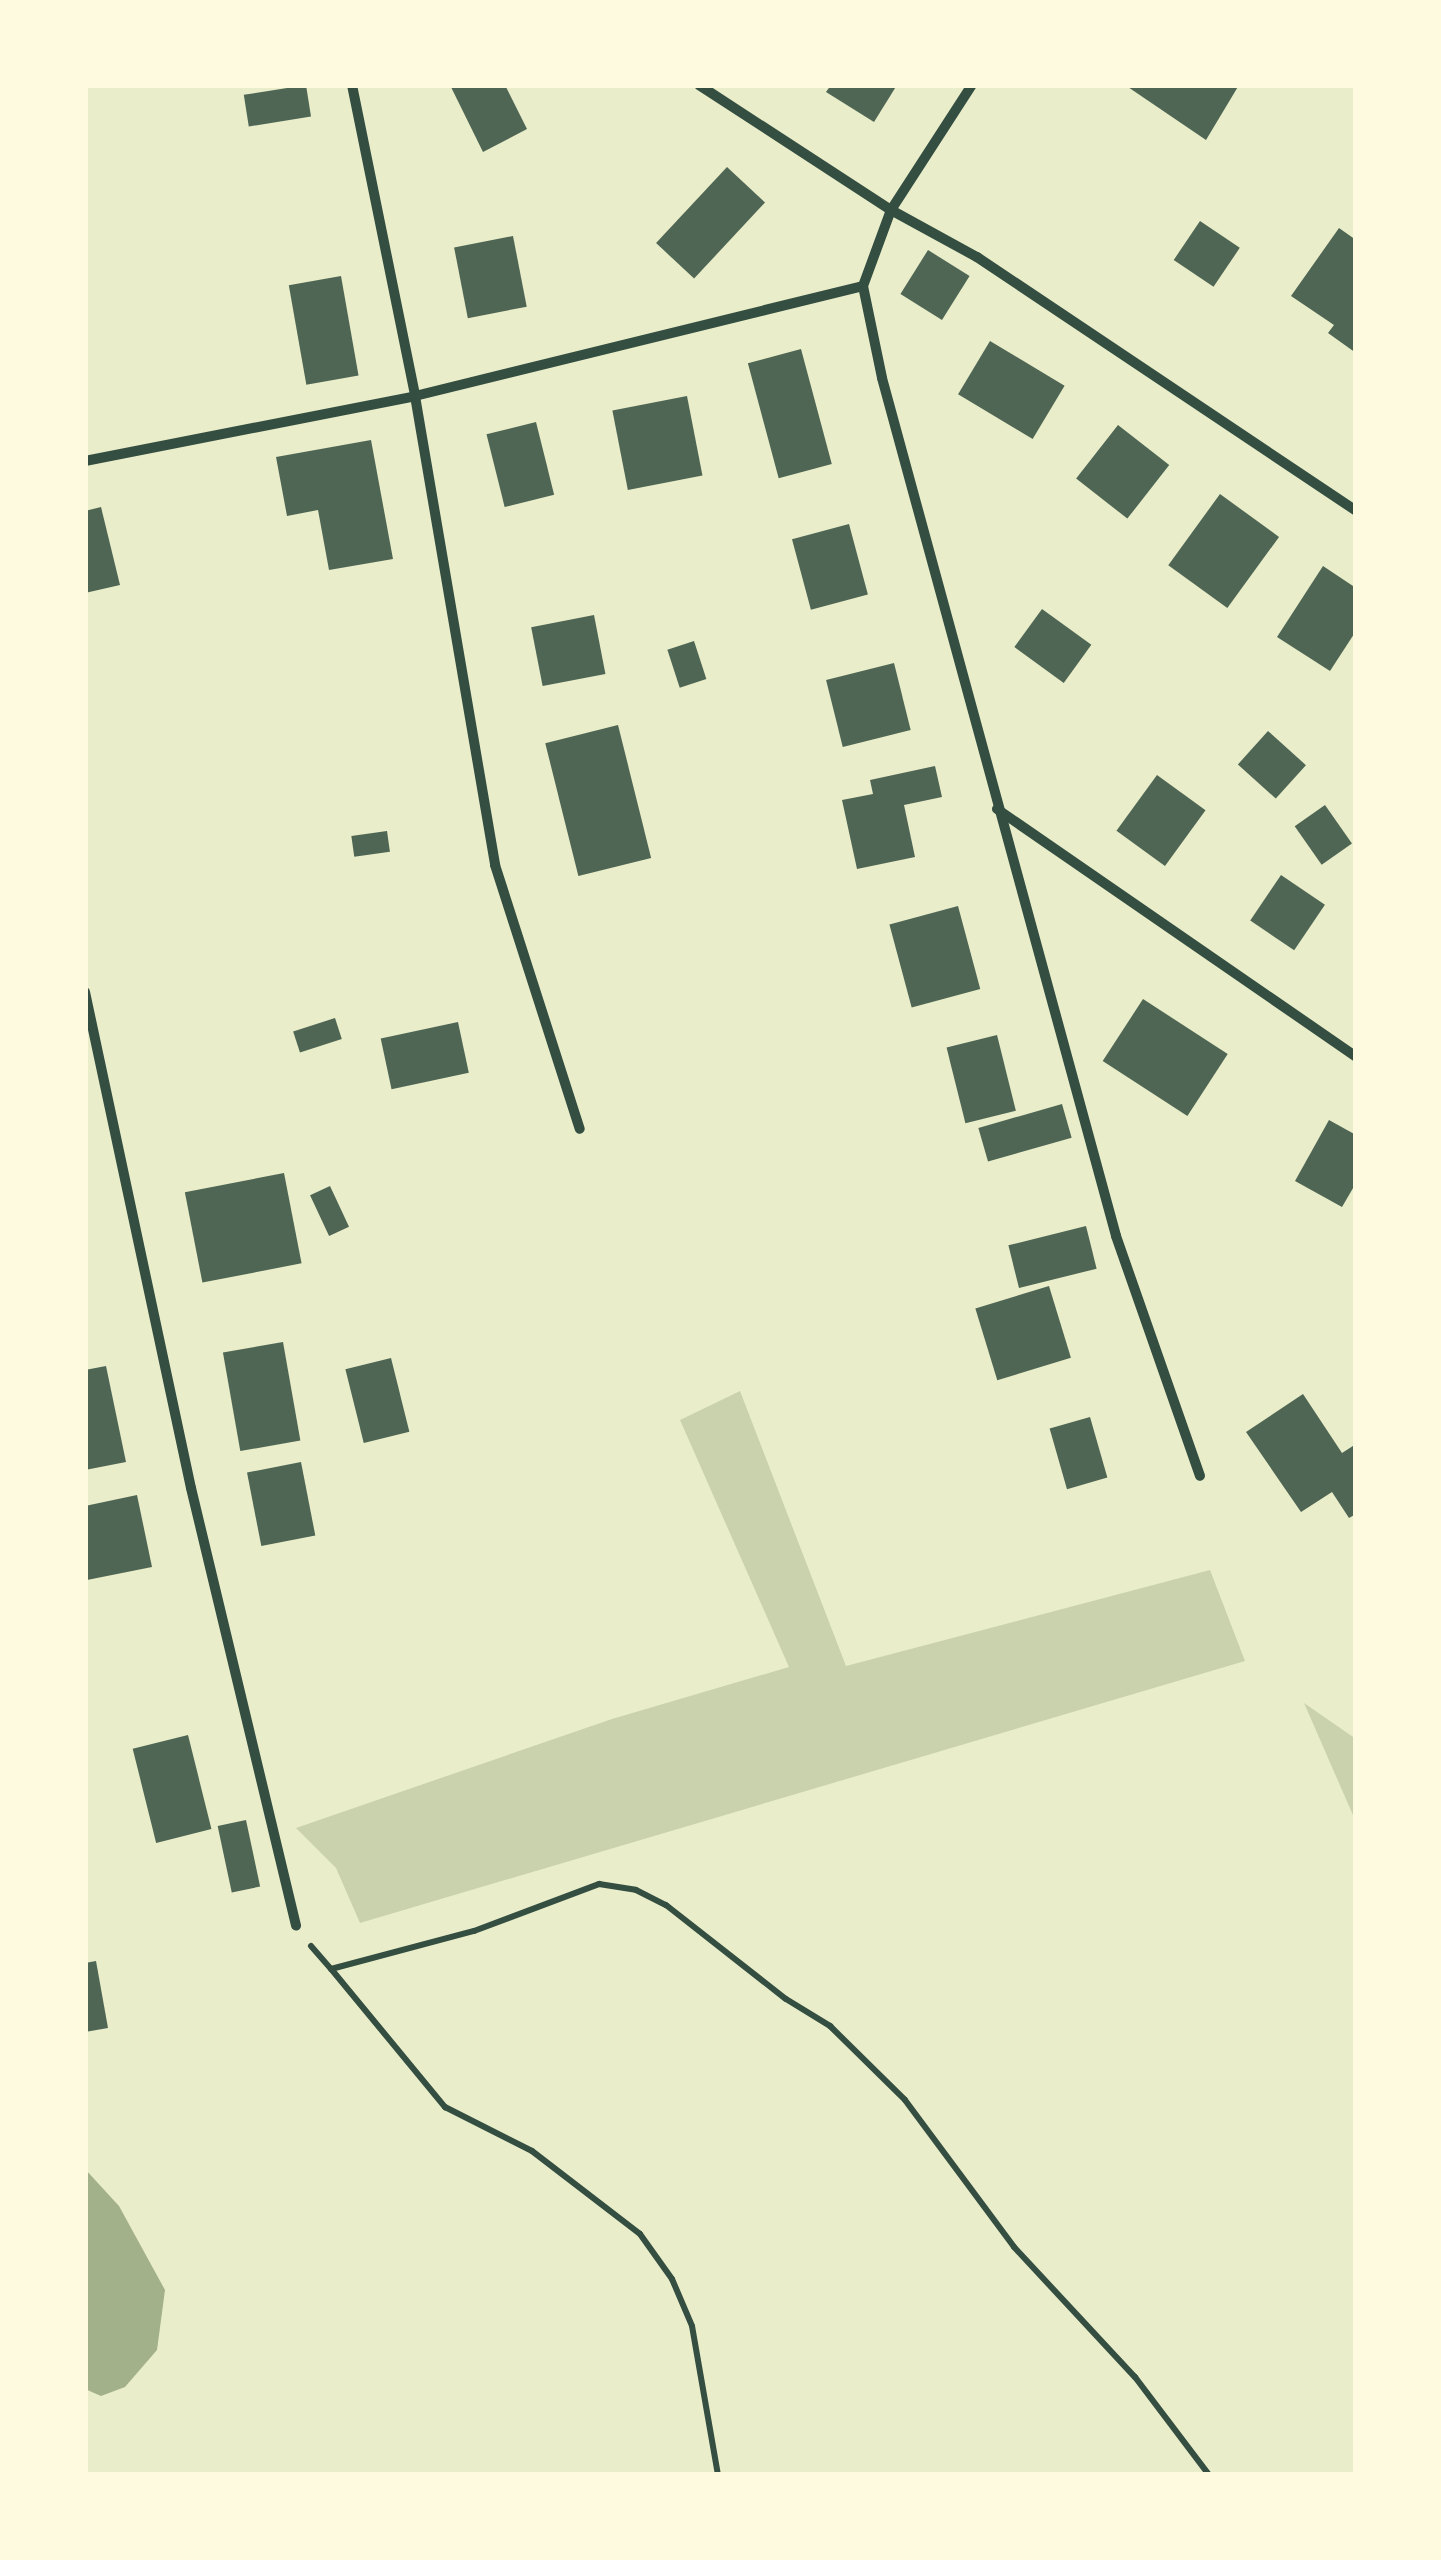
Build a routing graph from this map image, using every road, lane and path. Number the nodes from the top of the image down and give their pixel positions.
1 (352, 85) edge
2 (700, 85) edge
3 (972, 85) edge
4 (891, 210) junction
5 (863, 286) junction
6 (416, 396) junction
7 (85, 461) edge
8 (1356, 511) edge
9 (997, 809) junction
10 (85, 992) edge
11 (1356, 1057) edge
12 (580, 1129) dead end
13 (1200, 1476) dead end
14 (296, 1926) joint
15 (331, 1969) junction
16 (718, 2475) edge
17 (1209, 2475) edge

1 - 6 street
2 - 4 street
3 - 4 street
4 - 5 street
4 - 8 street
5 - 6 street
5 - 9 street
6 - 7 street
6 - 12 street
9 - 11 street
9 - 13 street
10 - 14 street
14 - 15 path
15 - 16 path
15 - 17 path

